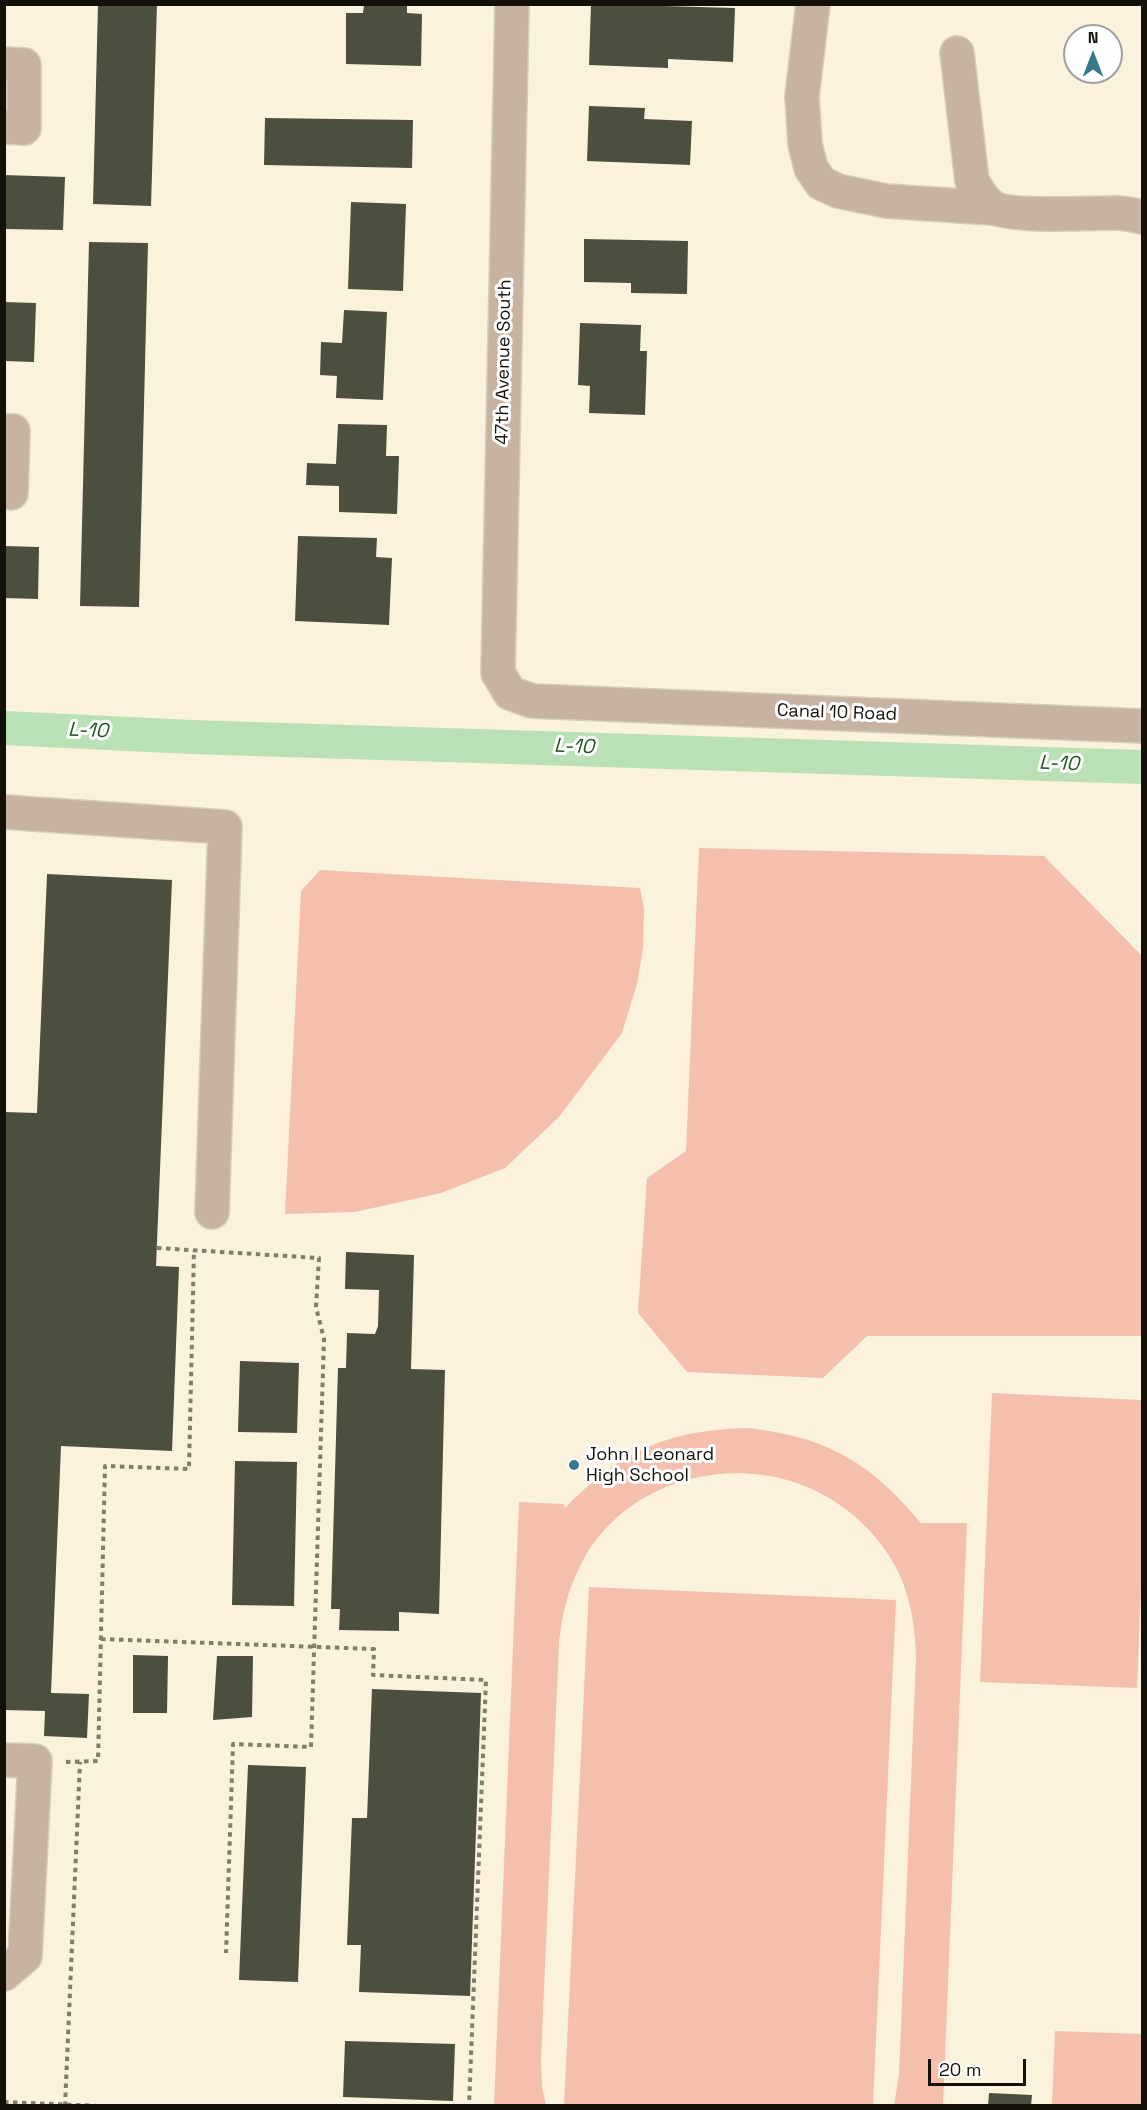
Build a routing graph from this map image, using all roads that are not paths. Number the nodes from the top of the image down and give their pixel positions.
1 (512, 4) edge
2 (813, 4) edge
3 (957, 53) dead end
4 (4, 64) edge
5 (4, 127) edge
6 (993, 208) junction
7 (1143, 217) edge
8 (4, 431) edge
9 (4, 492) edge
10 (532, 701) joint
11 (1143, 726) edge
12 (4, 812) edge
13 (212, 1212) dead end
14 (20, 1761) edge
15 (4, 1974) edge

1 - 10 street, 47th Avenue South
2 - 6 street
3 - 6 street
4 - 5 street
6 - 7 street
8 - 9 street
10 - 11 street, Canal 10 Road
12 - 13 street
14 - 15 street

